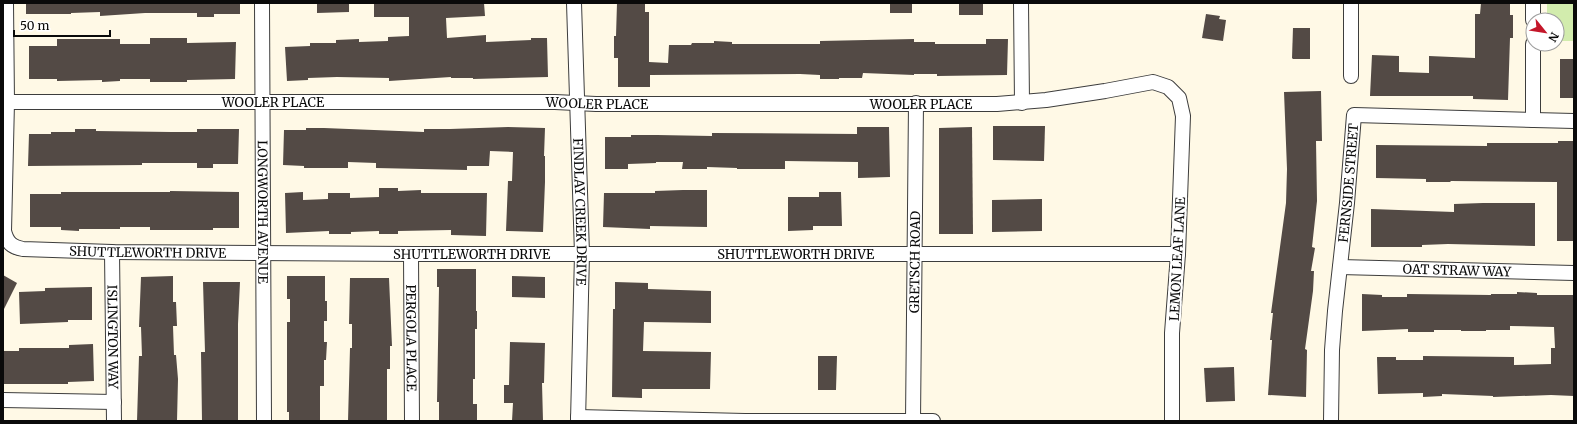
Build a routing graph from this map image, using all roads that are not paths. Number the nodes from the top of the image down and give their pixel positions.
1 (6, 3) edge
2 (262, 3) edge
3 (574, 3) edge
4 (1021, 3) edge
5 (1351, 3) edge
6 (1533, 52) edge
7 (1351, 76) dead end
8 (1179, 98) joint
9 (7, 102) junction
10 (262, 103) junction
11 (576, 103) junction
12 (916, 103) junction
13 (1022, 103) junction
14 (1533, 120) junction
15 (1574, 121) edge
16 (112, 252) junction
17 (262, 253) junction
18 (915, 253) junction
19 (411, 254) junction
20 (582, 254) junction
21 (1178, 254) junction
22 (1340, 267) junction
23 (1574, 273) edge
24 (3, 400) edge
25 (114, 402) junction
26 (578, 419) edge
27 (114, 421) edge
28 (264, 421) edge
29 (412, 421) edge
30 (745, 421) edge
31 (912, 421) edge
32 (933, 421) edge
33 (1172, 421) edge
34 (1331, 421) edge

1 - 9 street, SHUTTLEWORTH DRIVE
2 - 10 street, LONGWORTH AVENUE
3 - 11 street, FINDLAY CREEK DRIVE
4 - 13 street
5 - 7 street
6 - 14 street
8 - 13 street, WOOLER PLACE
8 - 21 street, LEMON LEAF LANE
9 - 10 street, WOOLER PLACE
9 - 16 street, SHUTTLEWORTH DRIVE
10 - 11 street, WOOLER PLACE
10 - 17 street, LONGWORTH AVENUE
11 - 12 street, WOOLER PLACE
11 - 20 street, FINDLAY CREEK DRIVE
12 - 13 street, WOOLER PLACE
12 - 18 street, GRETSCH ROAD
14 - 15 street, FERNSIDE STREET
14 - 22 street, FERNSIDE STREET
16 - 17 street, SHUTTLEWORTH DRIVE
16 - 25 street, ISLINGTON WAY
17 - 19 street, SHUTTLEWORTH DRIVE
17 - 28 street, LONGWORTH AVENUE
18 - 20 street, SHUTTLEWORTH DRIVE
18 - 21 street, SHUTTLEWORTH DRIVE
18 - 31 street, GRETSCH ROAD
19 - 20 street, SHUTTLEWORTH DRIVE
19 - 29 street, PERGOLA PLACE
20 - 26 street, FINDLAY CREEK DRIVE
21 - 33 street, LEMON LEAF LANE
22 - 23 street, OAT STRAW WAY
22 - 34 street, FERNSIDE STREET
24 - 25 street
25 - 27 street, ISLINGTON WAY
26 - 30 street
30 - 31 street
31 - 32 street

